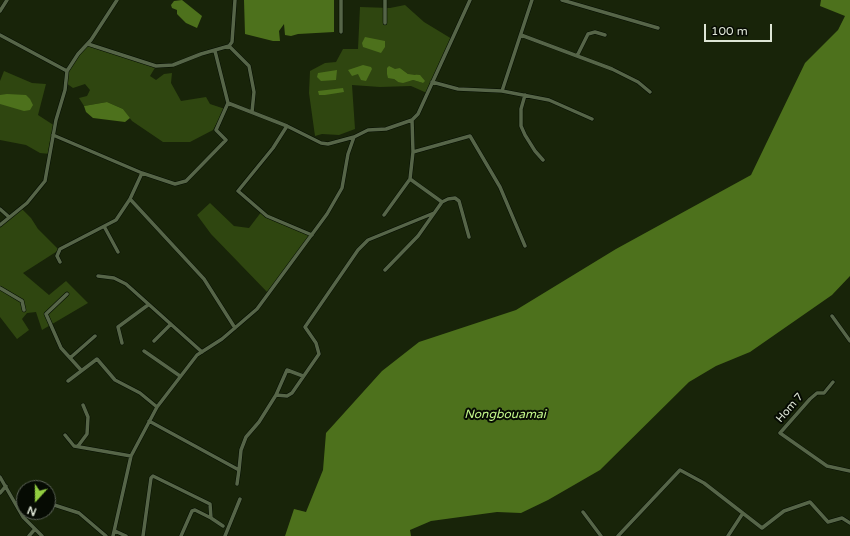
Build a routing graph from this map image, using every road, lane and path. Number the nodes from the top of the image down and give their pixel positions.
1 (7, 0) edge
2 (117, 0) edge
3 (235, 0) edge
4 (341, 0) edge
5 (385, 0) edge
6 (470, 0) edge
7 (532, 0) edge
8 (562, 0) edge
9 (0, 11) edge
10 (385, 23) dead end
11 (658, 28) dead end
12 (341, 32) dead end
13 (0, 35) edge
14 (521, 35) junction
15 (605, 35) dead end
16 (88, 44) junction
17 (230, 46) junction
18 (215, 51) junction
19 (577, 56) junction
20 (67, 71) junction
21 (432, 82) junction
22 (502, 91) junction
23 (650, 92) dead end
24 (525, 95) junction
25 (228, 103) junction
26 (252, 112) junction
27 (592, 119) dead end
28 (412, 120) junction
29 (287, 126) junction
30 (54, 135) junction
31 (354, 137) junction
32 (413, 152) junction
33 (543, 160) dead end
34 (142, 173) junction
35 (410, 179) junction
36 (130, 199) junction
37 (442, 202) junction
38 (0, 209) edge
39 (434, 213) junction
40 (384, 215) dead end
41 (9, 217) junction
42 (0, 225) edge
43 (105, 228) junction
44 (312, 235) junction
45 (469, 237) dead end
46 (525, 246) dead end
47 (118, 252) dead end
48 (60, 262) dead end
49 (385, 270) dead end
50 (98, 276) dead end
51 (0, 288) edge
52 (67, 294) dead end
53 (148, 305) junction
54 (24, 310) dead end
55 (832, 316) dead end
56 (170, 325) junction
57 (235, 328) junction
58 (95, 336) dead end
59 (154, 341) dead end
60 (850, 341) edge
61 (122, 343) dead end
62 (144, 351) dead end
63 (202, 352) junction
64 (70, 358) junction
65 (81, 370) junction
66 (180, 376) junction
67 (303, 376) junction
68 (68, 381) dead end
69 (833, 382) dead end
70 (276, 395) junction
71 (83, 405) dead end
72 (157, 407) junction
73 (150, 421) junction
74 (65, 435) dead end
75 (78, 446) junction
76 (130, 456) junction
77 (239, 470) junction
78 (850, 471) edge
79 (0, 477) edge
80 (237, 484) dead end
81 (6, 486) junction
82 (0, 493) edge
83 (240, 499) dead end
84 (56, 506) edge
85 (583, 512) dead end
86 (743, 513) junction
87 (211, 518) junction
88 (850, 523) edge
89 (223, 526) dead end
90 (35, 529) junction
91 (114, 531) junction
92 (29, 536) edge
93 (42, 536) edge
94 (106, 536) edge
95 (114, 536) edge
96 (126, 536) edge
97 (143, 536) edge
98 (181, 536) edge
99 (225, 536) edge
100 (601, 536) edge
101 (618, 536) edge
102 (728, 536) edge

1 - 9 street
2 - 16 street
3 - 17 street
4 - 12 street
5 - 10 street
6 - 21 street
7 - 14 street
8 - 11 street
13 - 20 street
14 - 19 street
14 - 22 street
15 - 19 street
16 - 18 street
16 - 20 street
17 - 18 street
17 - 26 street
18 - 25 street
19 - 23 street
20 - 30 street
21 - 22 street
21 - 28 street
22 - 24 street
24 - 27 street
24 - 33 street
25 - 26 street
25 - 34 street
26 - 29 street
28 - 31 street
28 - 32 street
29 - 31 street
29 - 44 street
30 - 34 street
30 - 41 street
31 - 44 street
32 - 35 street
32 - 46 street
34 - 36 street
35 - 37 street
35 - 40 street
36 - 43 street
36 - 57 street
37 - 39 street
37 - 45 street
38 - 41 street
39 - 49 street
39 - 67 street
41 - 42 street
43 - 47 street
43 - 48 street
44 - 57 street
50 - 53 street
51 - 54 street
52 - 64 street
53 - 56 street
53 - 61 street
55 - 60 street
56 - 59 street
56 - 63 street
57 - 63 street
58 - 64 street
62 - 66 street
63 - 66 street
64 - 65 street
65 - 68 street
65 - 72 street
66 - 72 street
67 - 70 street
67 - 70 street
69 - 78 street, Hom 7
70 - 77 street
71 - 75 street
72 - 73 street
73 - 76 street
73 - 77 street
74 - 75 street
75 - 76 street
76 - 91 street
77 - 80 street
79 - 81 street
81 - 82 street
81 - 90 street
83 - 99 street
84 - 94 street
85 - 100 street
86 - 88 street
86 - 101 street
86 - 102 street
87 - 89 street
87 - 97 street
87 - 98 street
90 - 92 street
90 - 93 street
91 - 95 street
91 - 96 street

